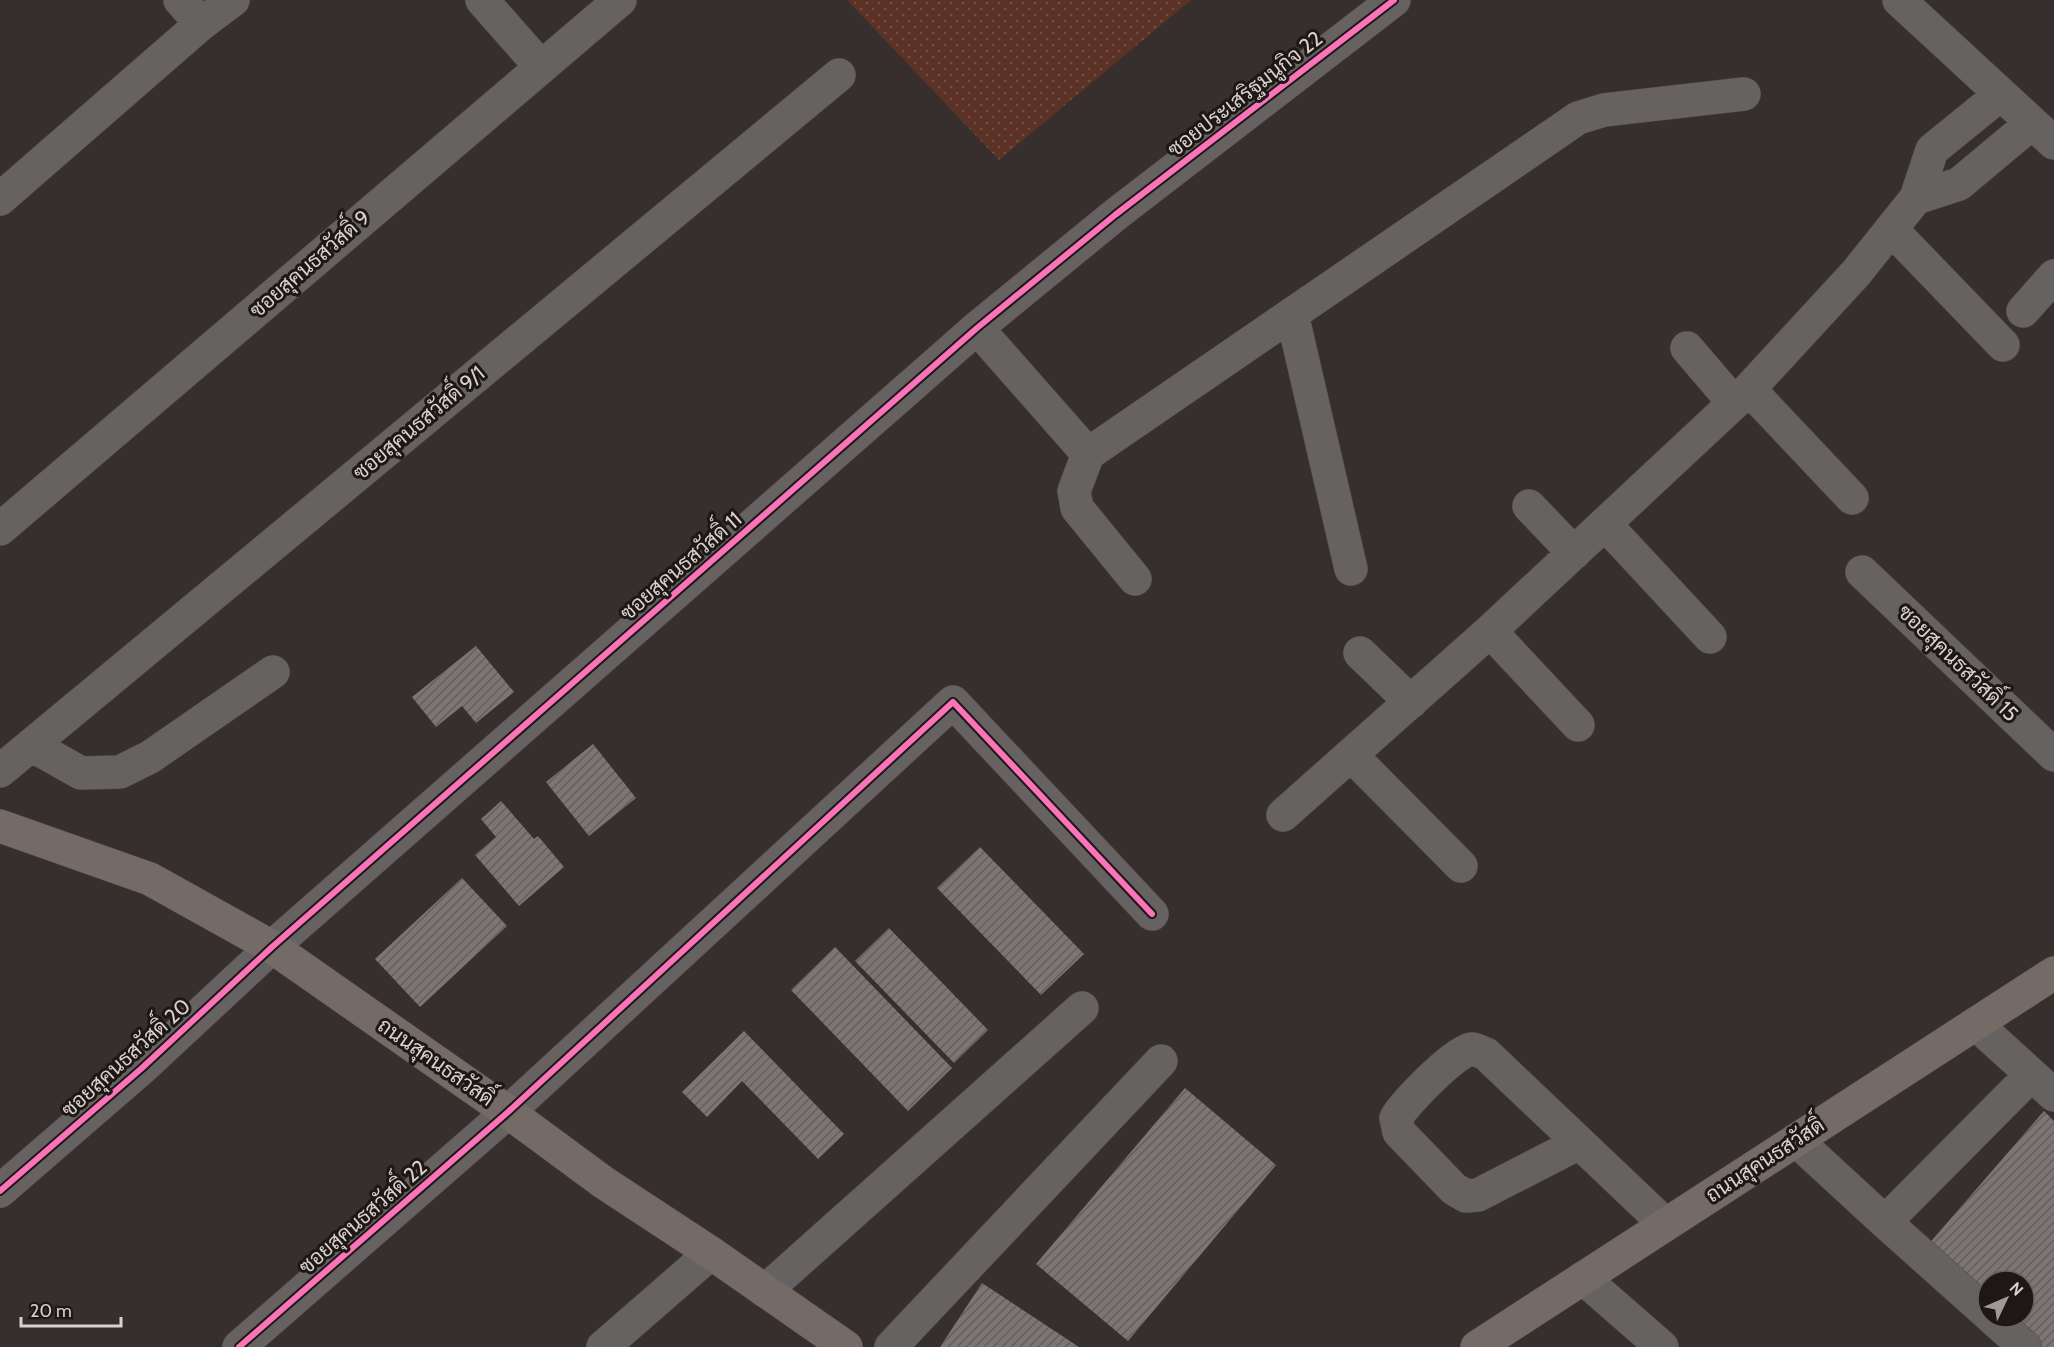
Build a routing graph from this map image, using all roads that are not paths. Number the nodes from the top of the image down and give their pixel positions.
1 (180, 0) edge
2 (233, 0) edge
3 (482, 0) edge
4 (620, 0) edge
5 (1394, 0) edge
6 (1899, 0) edge
7 (201, 24) junction
8 (541, 67) junction
9 (839, 75) dead end
10 (1744, 94) dead end
11 (2001, 94) junction
12 (2043, 133) edge
13 (1916, 198) junction
14 (0, 199) edge
15 (1115, 215) joint
16 (1891, 229) junction
17 (2054, 276) edge
18 (2023, 311) dead end
19 (1292, 314) junction
20 (976, 328) junction
21 (2003, 345) dead end
22 (1687, 348) dead end
23 (1741, 396) junction
24 (1088, 454) junction
25 (1852, 498) dead end
26 (1529, 506) dead end
27 (1605, 524) junction
28 (0, 529) edge
29 (1574, 553) junction
30 (1351, 569) dead end
31 (1862, 572) dead end
32 (1134, 579) dead end
33 (1490, 631) junction
34 (1710, 637) dead end
35 (1360, 653) dead end
36 (273, 672) dead end
37 (1411, 702) junction
38 (1578, 725) dead end
39 (32, 745) junction
40 (1351, 755) junction
41 (2054, 755) edge
42 (0, 771) edge
43 (1283, 816) dead end
44 (4, 833) edge
45 (1461, 866) dead end
46 (1152, 914) dead end
47 (272, 947) junction
48 (2054, 973) edge
49 (1082, 1008) dead end
50 (1976, 1024) junction
51 (1161, 1061) dead end
52 (2043, 1085) edge
53 (508, 1112) junction
54 (1796, 1140) junction
55 (1579, 1143) junction
56 (0, 1191) edge
57 (1885, 1222) junction
58 (1665, 1224) junction
59 (711, 1253) junction
60 (1583, 1278) junction
61 (765, 1291) junction
62 (1976, 1303) edge
63 (2005, 1329) edge
64 (239, 1347) edge
65 (603, 1347) edge
66 (846, 1347) edge
67 (891, 1347) edge
68 (1477, 1347) edge
69 (1662, 1347) edge
70 (2025, 1347) edge

1 - 7 street
2 - 7 street
3 - 8 street
4 - 8 street, ซอยสุคนธสวัสดิ์ 9
5 - 15 street, ซอยประเสริฐมนูกิจ 22
6 - 11 street
7 - 14 street
8 - 28 street, ซอยสุคนธสวัสดิ์ 9
9 - 39 street, ซอยสุคนธสวัสดิ์ 9/1
10 - 19 street
11 - 12 street
11 - 13 street
12 - 13 street
13 - 16 street
15 - 20 street, ซอยสุคนธสวัสดิ์ 11
16 - 21 street
16 - 23 street
17 - 18 street
19 - 24 street
19 - 30 street
20 - 24 street
20 - 47 street, ซอยสุคนธสวัสดิ์ 11
22 - 23 street
23 - 25 street
23 - 27 street
24 - 32 street
26 - 29 street
27 - 29 street
27 - 34 street
29 - 33 street
31 - 41 street, ซอยสุคนธสวัสดิ์ 15
33 - 37 street
33 - 38 street
35 - 37 street
36 - 39 street
37 - 40 street
39 - 42 street, ซอยสุคนธสวัสดิ์ 9/1
40 - 43 street
40 - 45 street
44 - 47 main road, ถนนสุคนธสวัสดิ์
46 - 53 street, ซอยสุคนธสวัสดิ์ 22
47 - 53 main road, ถนนสุคนธสวัสดิ์
47 - 56 street, ซอยสุคนธสวัสดิ์ 20
48 - 50 main road, ถนนสุคนธสวัสดิ์
49 - 61 street
50 - 52 street
50 - 54 main road, ถนนสุคนธสวัสดิ์
51 - 67 street
52 - 57 street
53 - 59 main road, ถนนสุคนธสวัสดิ์
53 - 64 street, ซอยสุคนธสวัสดิ์ 22
54 - 57 street
54 - 58 main road, ถนนสุคนธสวัสดิ์
55 - 55 street
55 - 58 street
57 - 62 street
58 - 60 main road, ถนนสุคนธสวัสดิ์
59 - 61 main road, ถนนสุคนธสวัสดิ์
59 - 65 street
60 - 68 main road, ถนนสุคนธสวัสดิ์
60 - 69 street
61 - 66 main road, ถนนสุคนธสวัสดิ์
63 - 70 street

